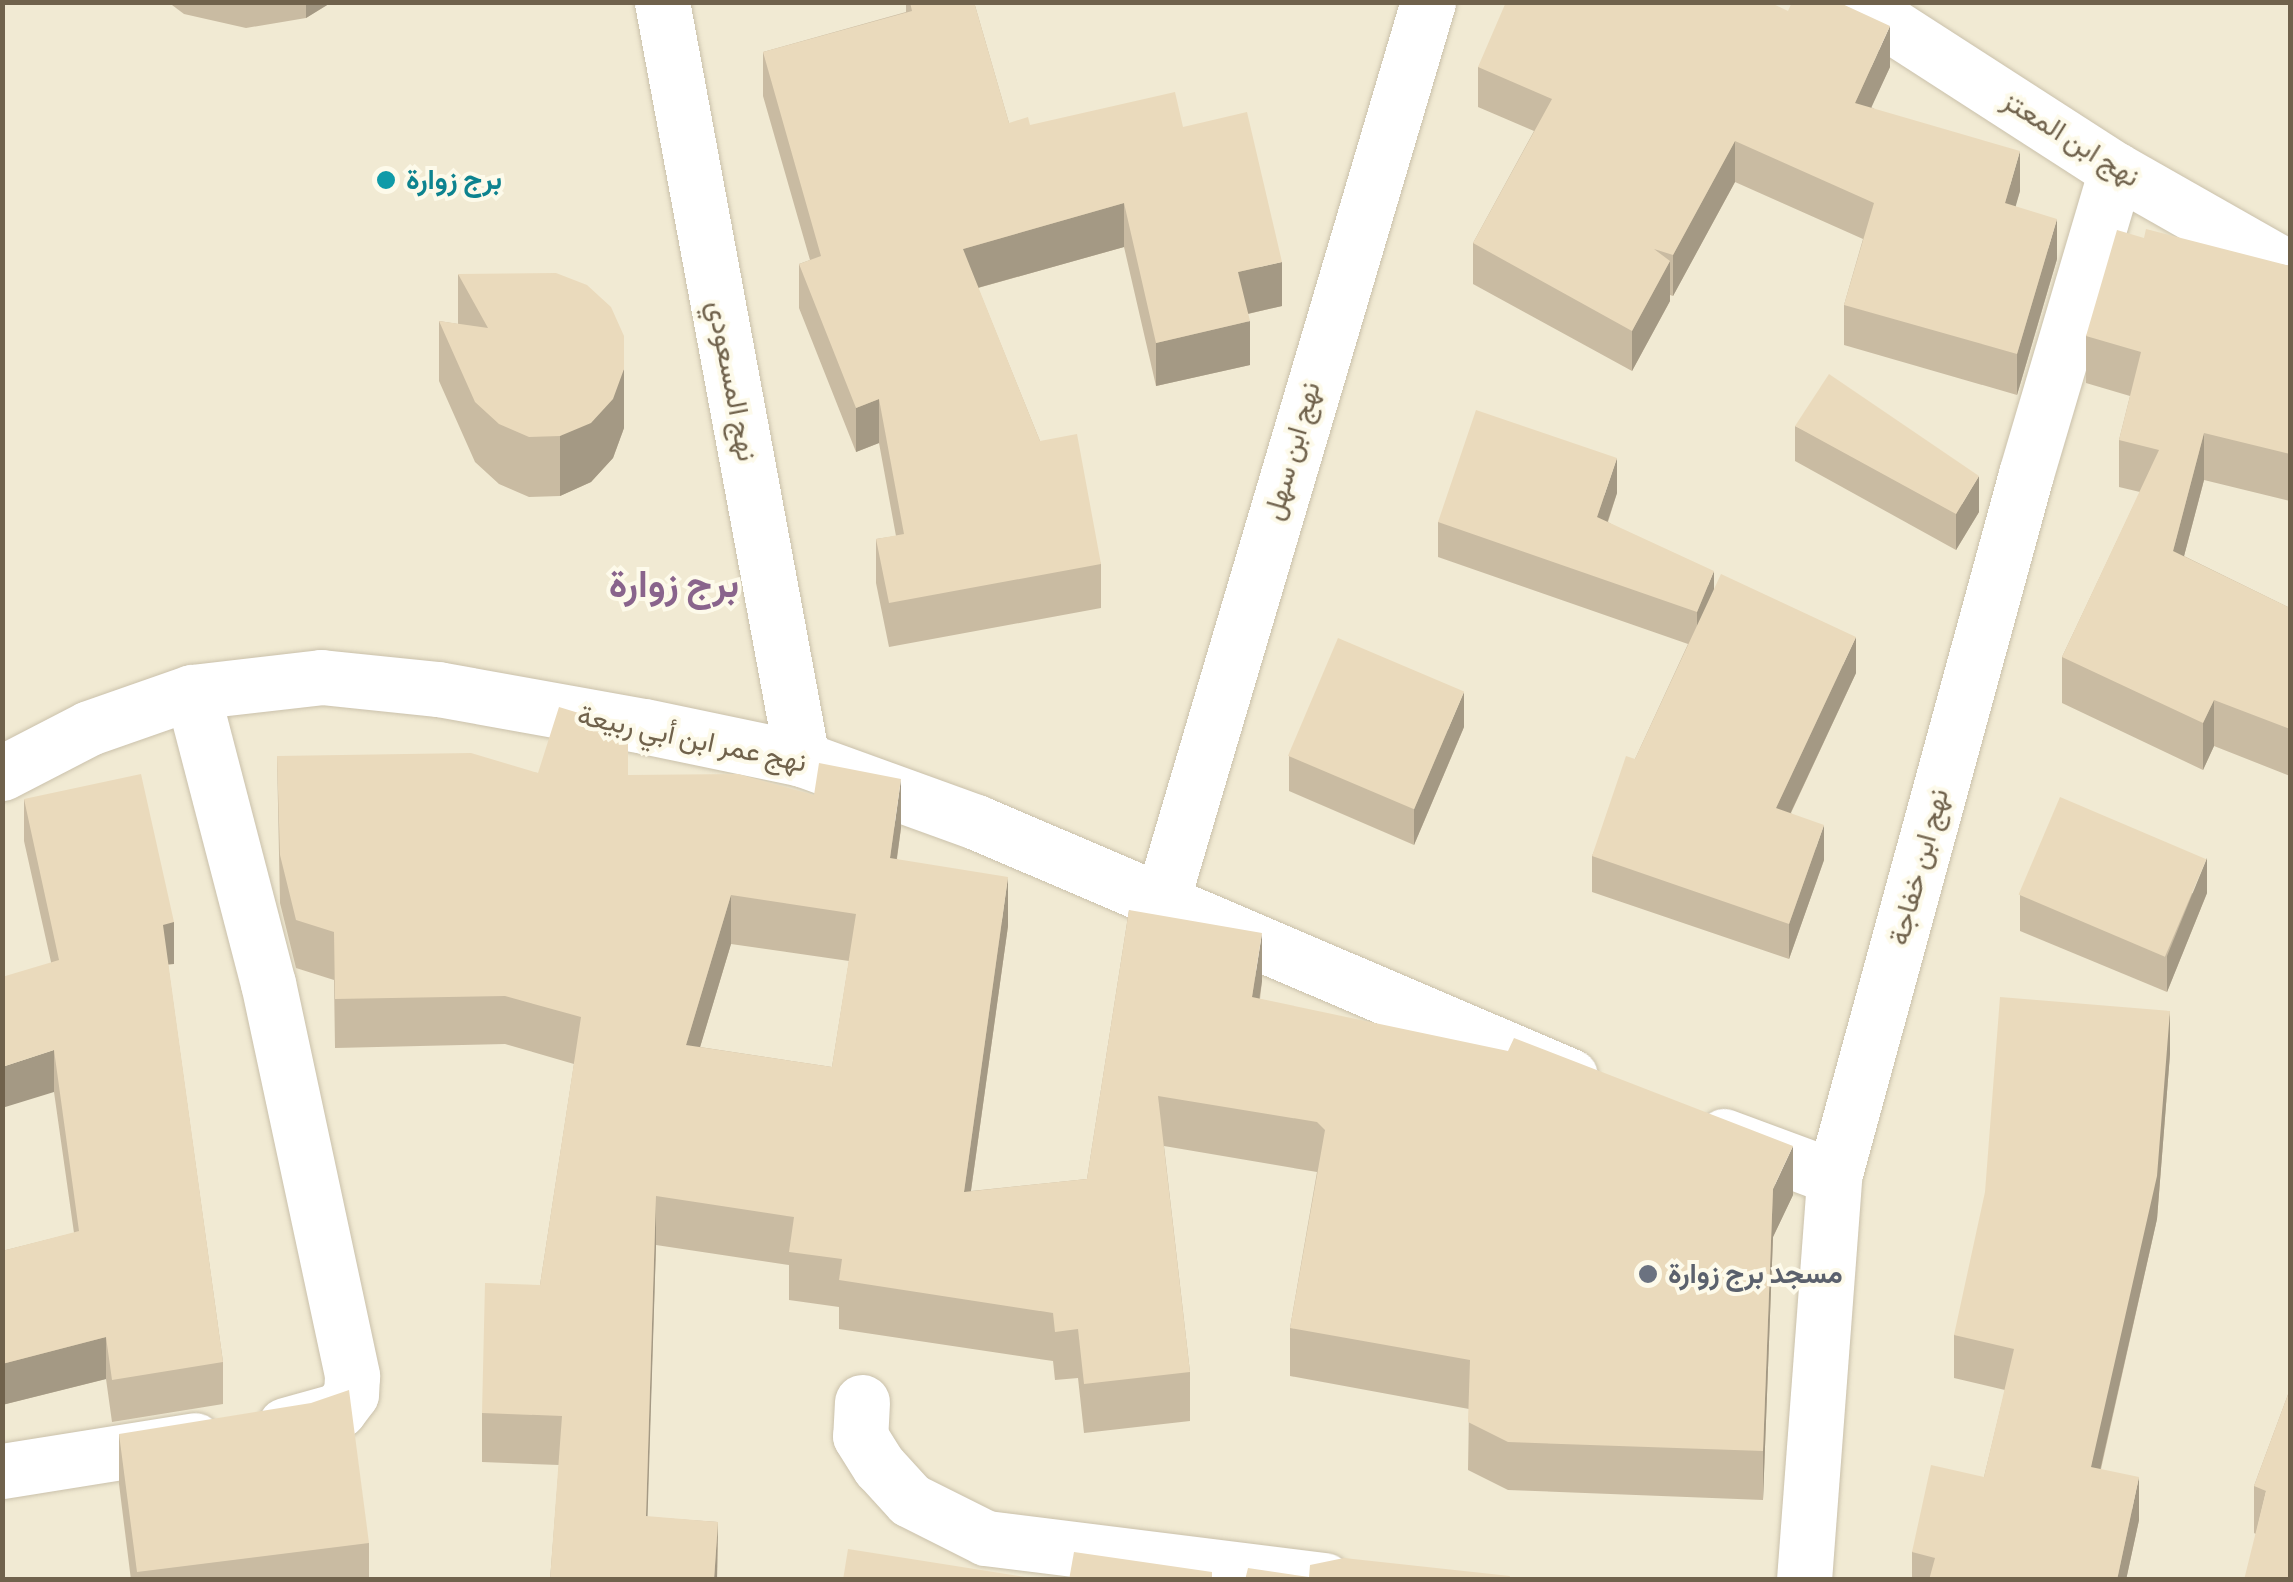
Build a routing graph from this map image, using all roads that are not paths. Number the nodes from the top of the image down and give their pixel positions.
1 (662, 2) edge
2 (1428, 2) edge
3 (1855, 2) edge
4 (2116, 170) junction
5 (2290, 270) edge
6 (192, 692) junction
7 (802, 759) junction
8 (2, 773) edge
9 (1162, 900) junction
10 (1621, 1097) edge
11 (1676, 1118) edge
12 (1834, 1176) junction
13 (862, 1402) dead end
14 (2, 1471) edge
15 (1324, 1580) edge
16 (1804, 1580) edge

1 - 7 street, نهج المسعودي
2 - 9 street, نهج ابن سهل
3 - 4 street, نهج ابن المعتز
4 - 5 street, نهج ابن المعتز
4 - 12 street, نهج ابن خفاجة
6 - 7 street, نهج عمر ابن أبي ربيعة
6 - 8 street, نهج عمر ابن أبي ربيعة
6 - 14 street
7 - 9 street, نهج عمر ابن أبي ربيعة
9 - 10 street, نهج عمر ابن أبي ربيعة
11 - 12 street
12 - 16 street, نهج ابن خفاجة
13 - 15 street

